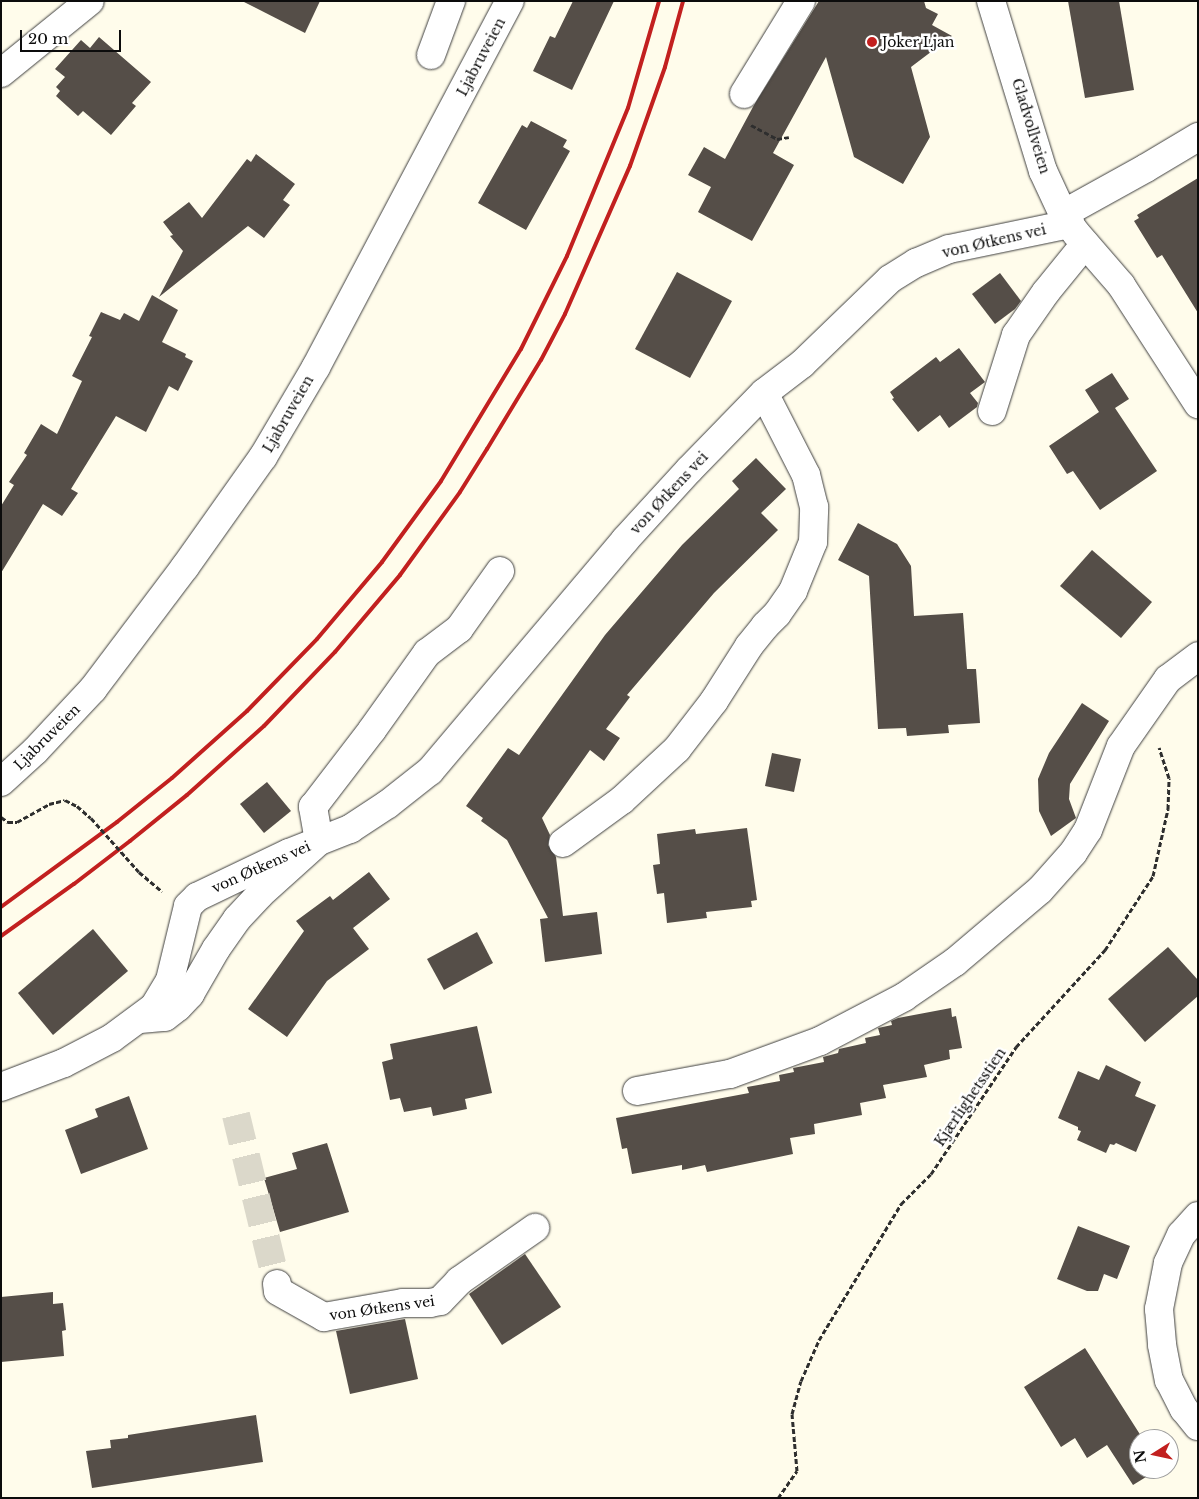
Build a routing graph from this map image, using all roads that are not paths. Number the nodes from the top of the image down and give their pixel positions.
1 (90, 1) edge
2 (451, 1) edge
3 (510, 1) edge
4 (801, 1) edge
5 (991, 1) edge
6 (431, 55) dead end
7 (1, 73) edge
8 (744, 94) dead end
9 (1198, 137) edge
10 (1073, 227) junction
11 (764, 393) junction
12 (1198, 404) edge
13 (992, 411) dead end
14 (500, 571) dead end
15 (1198, 656) edge
16 (1, 782) edge
17 (319, 841) junction
18 (563, 843) dead end
19 (138, 1019) junction
20 (1, 1087) edge
21 (638, 1091) dead end
22 (1198, 1216) edge
23 (535, 1228) dead end
24 (277, 1284) tunnel mouth
25 (1198, 1426) edge

1 - 7 street
2 - 6 street
3 - 16 street, Ljabruveien
4 - 8 street
5 - 10 street, Gladvollveien
9 - 10 street
10 - 11 street, von Øtkens vei
10 - 12 street, Gladvollveien
10 - 13 street
11 - 17 street, von Øtkens vei
11 - 18 street
14 - 17 street, von Øtkens vei
15 - 21 street
17 - 19 street
17 - 19 street, von Øtkens vei
19 - 20 street, von Øtkens vei
22 - 25 street
23 - 24 street, von Øtkens vei

